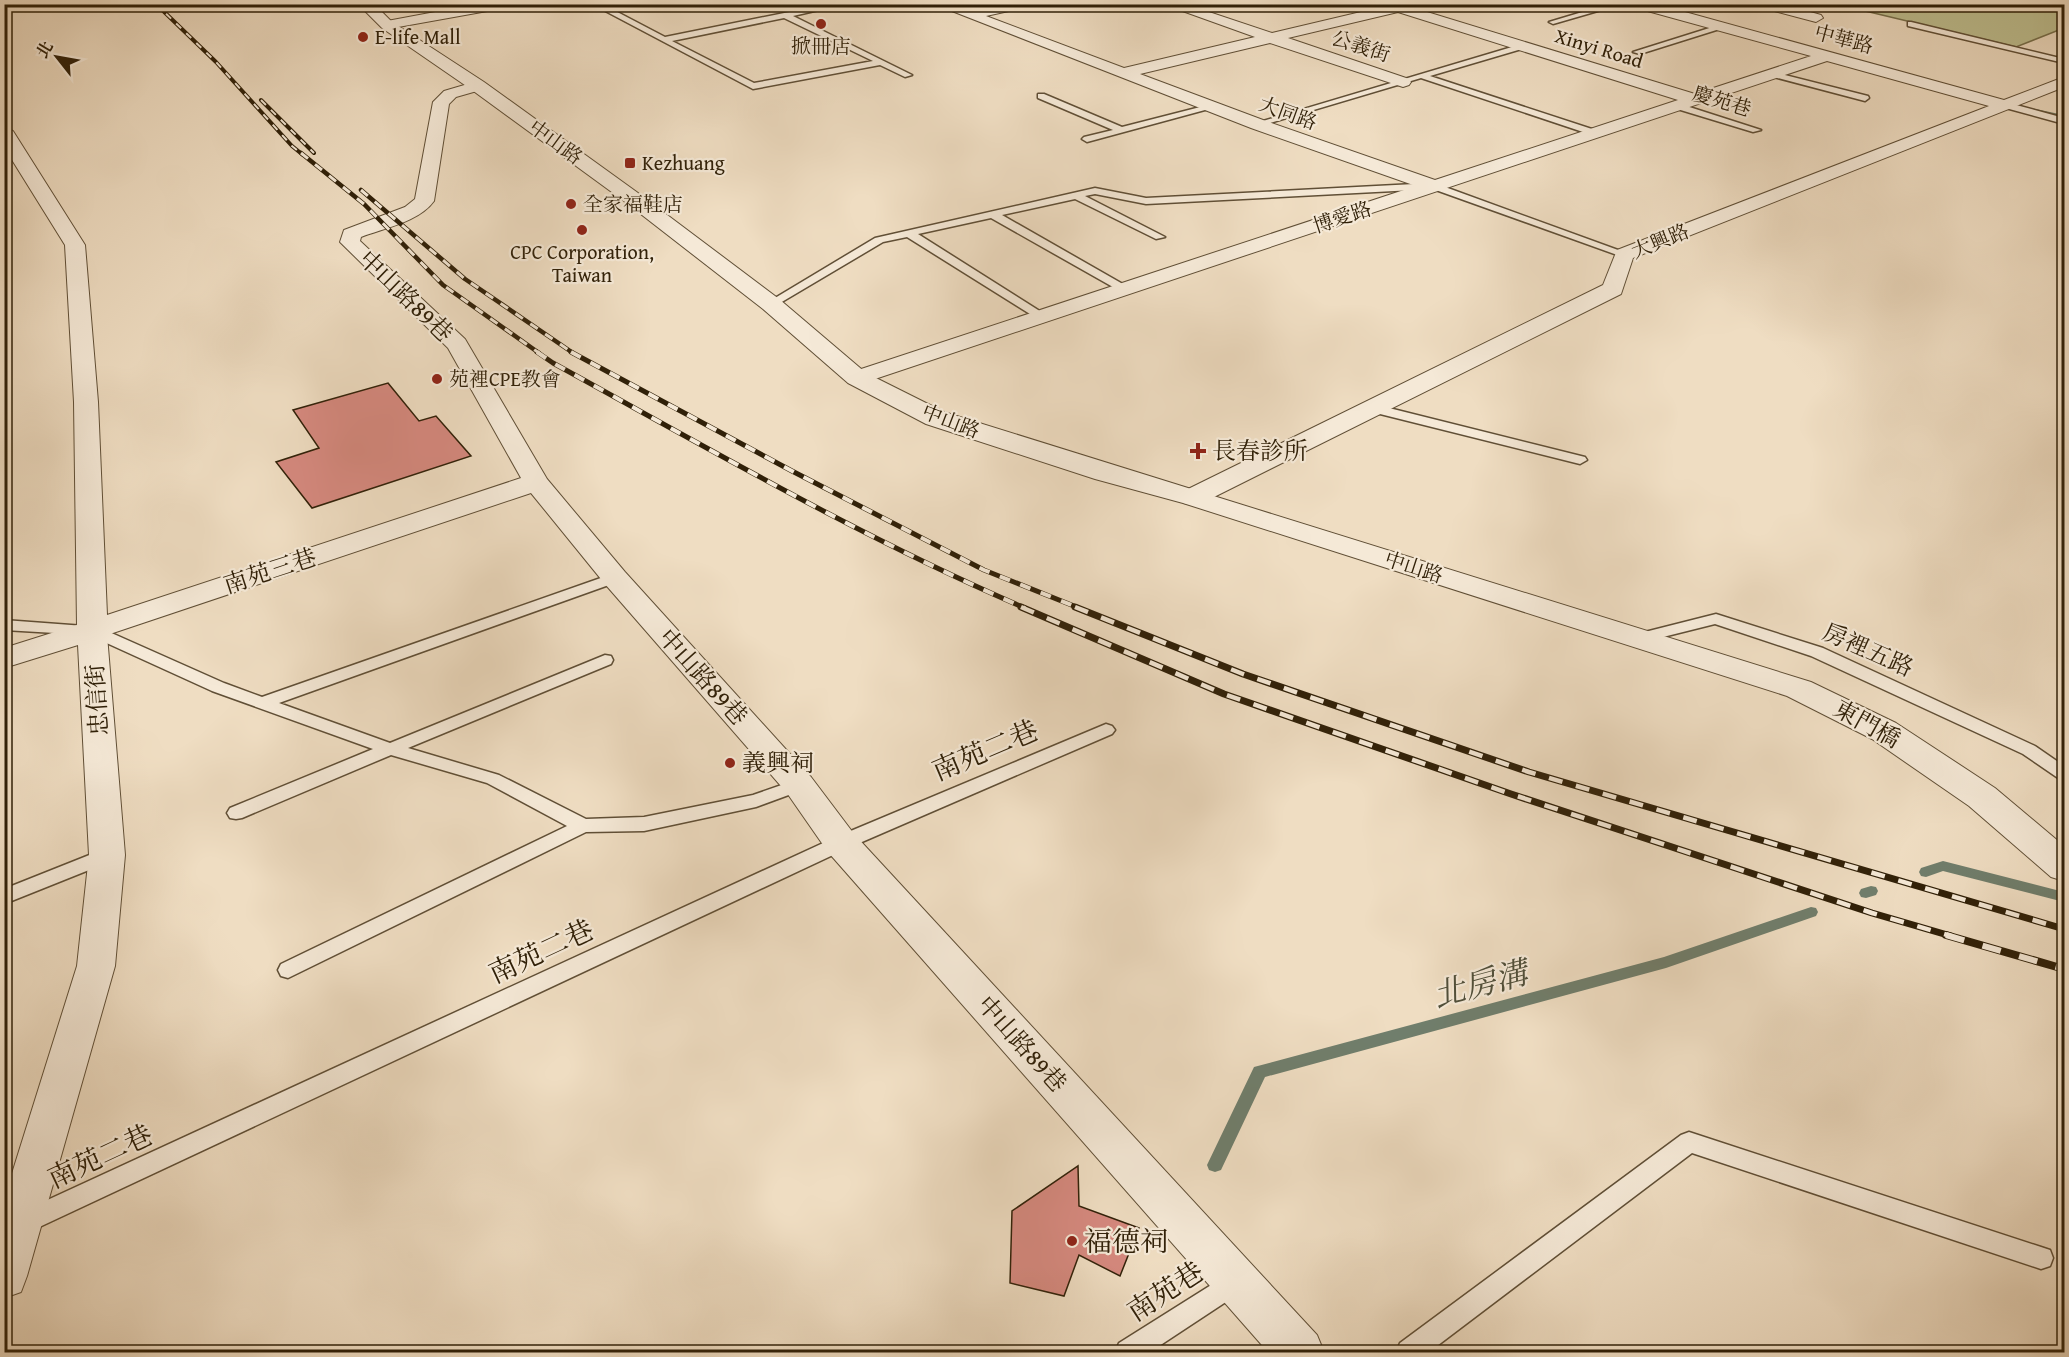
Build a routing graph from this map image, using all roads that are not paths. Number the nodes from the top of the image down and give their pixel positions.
1 (365, 4) edge
2 (412, 4) edge
3 (504, 4) edge
4 (595, 4) edge
5 (842, 4) edge
6 (941, 4) edge
7 (1022, 4) edge
8 (1170, 4) edge
9 (1619, 4) edge
10 (1638, 4) edge
11 (1764, 4) edge
12 (1397, 6) edge
13 (784, 15) junction
14 (970, 15) junction
15 (1816, 18) dead end
16 (1553, 22) dead end
17 (1911, 24) dead end
18 (387, 25) junction
19 (1722, 27) junction
20 (1270, 38) junction
21 (664, 39) junction
22 (1522, 46) junction
23 (1637, 52) dead end
24 (1827, 56) junction
25 (2064, 61) edge
26 (881, 62) junction
27 (1124, 74) junction
28 (1773, 74) junction
29 (908, 75) dead end
30 (1423, 76) junction
31 (1403, 82) junction
32 (2064, 82) edge
33 (478, 86) junction
34 (1041, 96) dead end
35 (1865, 98) dead end
36 (1686, 103) junction
37 (2005, 105) junction
38 (1212, 107) junction
39 (2064, 121) edge
40 (1257, 124) junction
41 (1120, 130) junction
42 (1756, 130) dead end
43 (4, 131) edge
44 (1594, 133) junction
45 (1087, 139) dead end
46 (1434, 186) junction
47 (1075, 195) junction
48 (992, 214) junction
49 (908, 233) junction
50 (1160, 237) dead end
51 (1623, 254) junction
52 (1124, 289) junction
53 (771, 304) junction
54 (1041, 316) junction
55 (857, 378) junction
56 (1373, 408) junction
57 (1580, 460) dead end
58 (536, 482) junction
59 (1193, 497) junction
60 (615, 578) junction
61 (4, 625) edge
62 (92, 630) junction
63 (1639, 638) junction
64 (4, 659) edge
65 (605, 660) dead end
66 (262, 703) junction
67 (1106, 729) dead end
68 (387, 748) junction
69 (2064, 774) edge
70 (799, 785) junction
71 (236, 813) dead end
72 (583, 826) junction
73 (841, 843) junction
74 (107, 855) junction
75 (2064, 867) edge
76 (4, 897) edge
77 (288, 970) dead end
78 (13, 1228) edge
79 (2041, 1258) dead end
80 (4, 1276) edge
81 (1236, 1281) junction
82 (1128, 1353) edge
83 (1300, 1353) edge
84 (1409, 1353) edge

1 - 18 street, 中山路
2 - 18 street
3 - 18 street
4 - 21 lane
5 - 13 lane
6 - 14 street, 大同路
7 - 14 street
8 - 20 street, 公義街
9 - 16 lane
10 - 19 street, 中華路
11 - 15 street
12 - 20 street
12 - 22 street, Xinyi Road
13 - 21 lane
13 - 26 lane
14 - 27 street, 大同路
17 - 25 lane
18 - 33 street, 中山路
19 - 23 lane
19 - 24 street, 中華路
20 - 27 street
20 - 31 street, 公義街
21 - 26 lane
22 - 30 lane
22 - 36 street, Xinyi Road
24 - 28 street, 博愛路
24 - 37 street, 中華路
26 - 29 lane
27 - 38 street, 大同路
28 - 35 lane
28 - 36 street, 博愛路
30 - 31 lane
30 - 44 lane
31 - 40 lane
32 - 37 street, 大興路
33 - 53 street, 中山路
33 - 58 street, 中山路89巷
34 - 41 lane
36 - 42 lane, 慶苑巷
36 - 44 street, 博愛路
37 - 39 lane
37 - 51 street, 大興路
38 - 40 street, 大同路
38 - 41 lane
40 - 46 street, 大同路
41 - 45 lane
43 - 62 street, 忠信街
44 - 46 street, 博愛路
46 - 47 lane
46 - 51 lane, 大同路
46 - 52 street, 博愛路
47 - 48 lane
47 - 50 lane
48 - 49 lane
48 - 52 lane
49 - 53 lane
49 - 54 lane
51 - 56 street, 大興路
52 - 54 street, 博愛路
53 - 55 street, 中山路
54 - 55 street, 博愛路
55 - 59 street, 中山路
56 - 57 lane
56 - 59 street, 大興路
58 - 60 street, 中山路89巷
58 - 62 street, 南苑三巷
59 - 63 street, 中山路
60 - 66 lane
60 - 70 street, 中山路89巷
61 - 62 lane
62 - 64 street, 南苑三巷
62 - 66 lane
62 - 74 street, 忠信街
63 - 69 lane, 房裡五路
63 - 75 street, 東門橋
65 - 68 lane
66 - 68 lane
67 - 73 lane, 南苑二巷
68 - 71 lane
68 - 72 lane
70 - 72 lane
70 - 73 street, 中山路89巷
72 - 77 lane
73 - 78 lane, 南苑二巷
73 - 81 street, 中山路89巷
74 - 76 lane
74 - 78 street, 忠信街
78 - 80 street, 忠信街
79 - 84 lane
81 - 82 lane, 南苑巷
81 - 83 street, 中山路89巷

